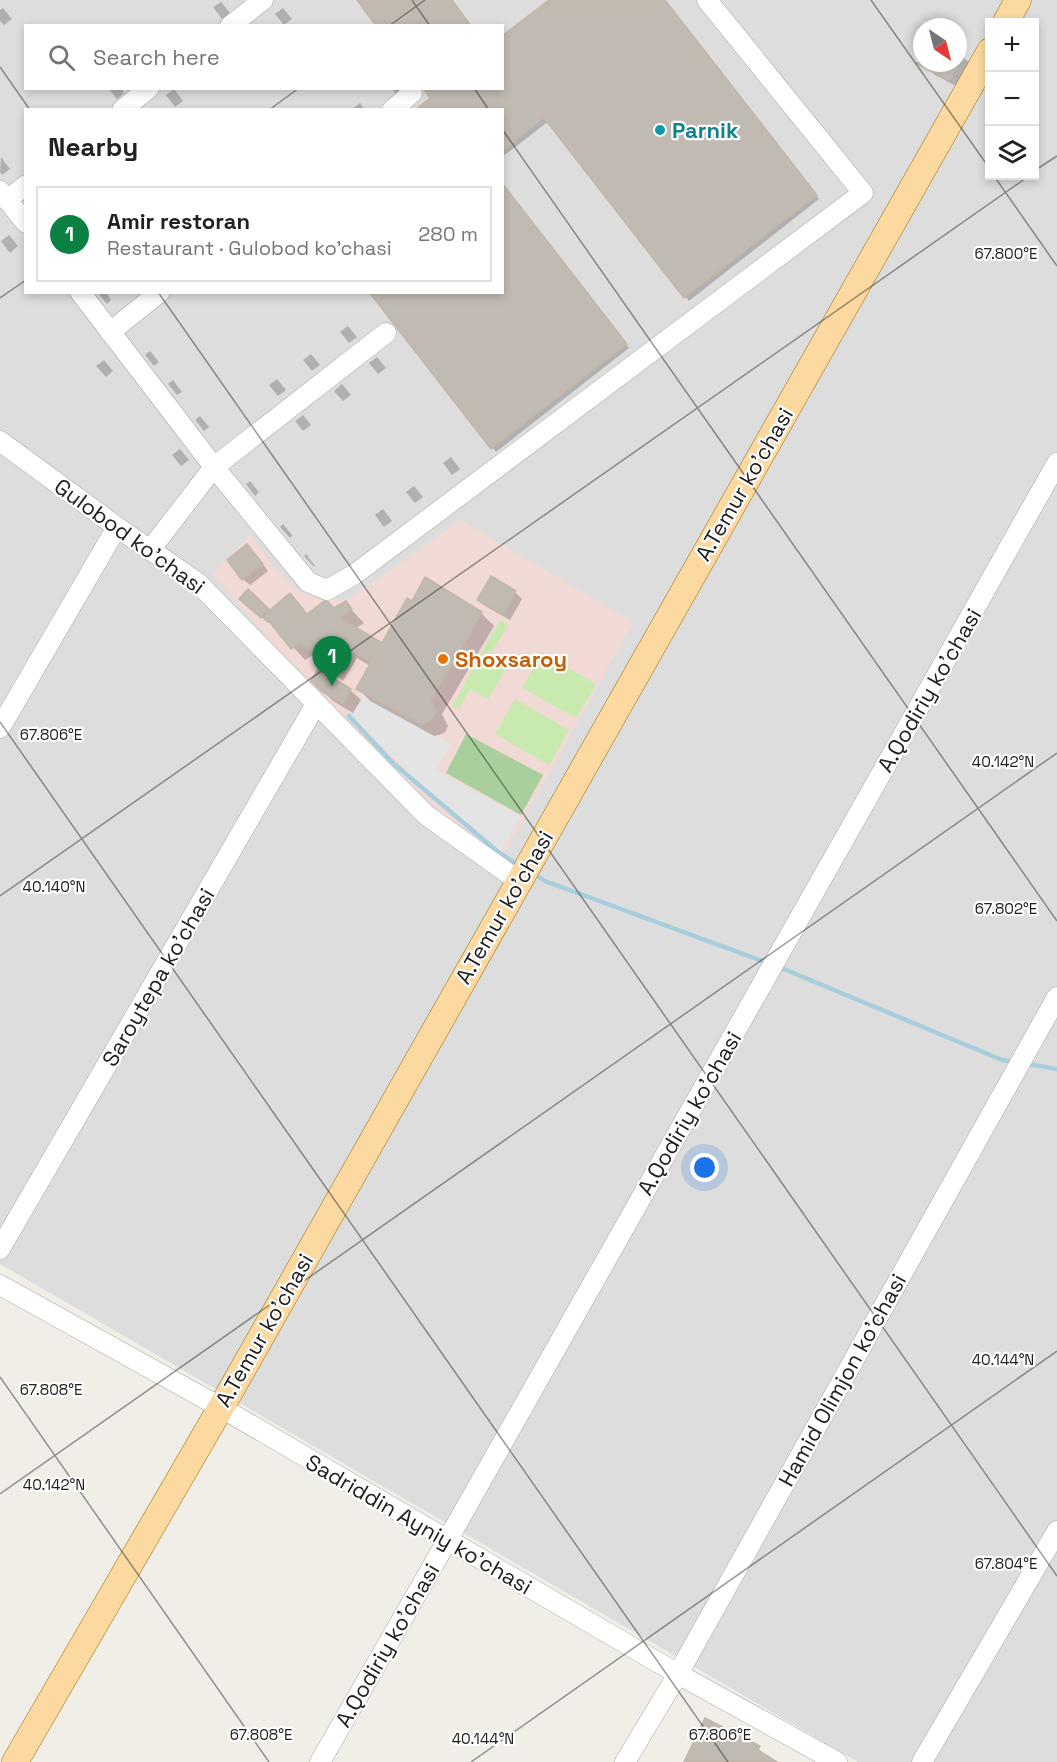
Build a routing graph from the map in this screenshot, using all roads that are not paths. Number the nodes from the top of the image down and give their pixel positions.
1 (263, 0) edge
2 (707, 0) edge
3 (1018, 0) edge
4 (1007, 18) edge
5 (233, 24) edge
6 (985, 60) edge
7 (147, 90) edge
8 (412, 93) dead end
9 (124, 108) edge
10 (394, 108) edge
11 (24, 186) edge
12 (3, 195) edge
13 (24, 221) edge
14 (82, 294) edge
15 (158, 294) edge
16 (110, 332) junction
17 (386, 333) dead end
18 (0, 441) edge
19 (1057, 463) edge
20 (214, 467) junction
21 (117, 527) junction
22 (150, 550) junction
23 (316, 704) junction
24 (0, 728) edge
25 (519, 881) junction
26 (1057, 997) edge
27 (0, 1250) edge
28 (0, 1285) edge
29 (220, 1407) junction
30 (1057, 1531) edge
31 (447, 1541) junction
32 (678, 1674) junction
33 (15, 1762) edge
34 (320, 1762) edge
35 (625, 1762) edge
36 (837, 1762) edge
37 (922, 1762) edge

1 - 5 street
2 - 20 street
3 - 4 main road
6 - 25 main road, A.Temur ko'chasi
7 - 9 street
8 - 10 street
11 - 12 street
12 - 13 street
14 - 16 street
15 - 16 street
16 - 20 street
17 - 20 street
18 - 21 street, Gulobod ko'chasi
19 - 31 street, A.Qodiriy ko'chasi
20 - 22 street
21 - 22 street, Gulobod ko'chasi
21 - 24 street
22 - 23 street, Gulobod ko'chasi
23 - 25 street, Gulobod ko'chasi
23 - 27 street, Saroytepa ko'chasi
25 - 29 main road, A.Temur ko'chasi
26 - 32 street, Hamid Olimjon ko'chasi
28 - 29 street, Sadriddin Ayniy ko'chasi
29 - 31 street, Sadriddin Ayniy ko'chasi
29 - 33 main road, A.Temur ko'chasi
30 - 37 street
31 - 32 street, Sadriddin Ayniy ko'chasi
31 - 34 street, A.Qodiriy ko'chasi
32 - 35 street, Hamid Olimjon ko'chasi
32 - 36 street, Sadriddin Ayniy ko'chasi

